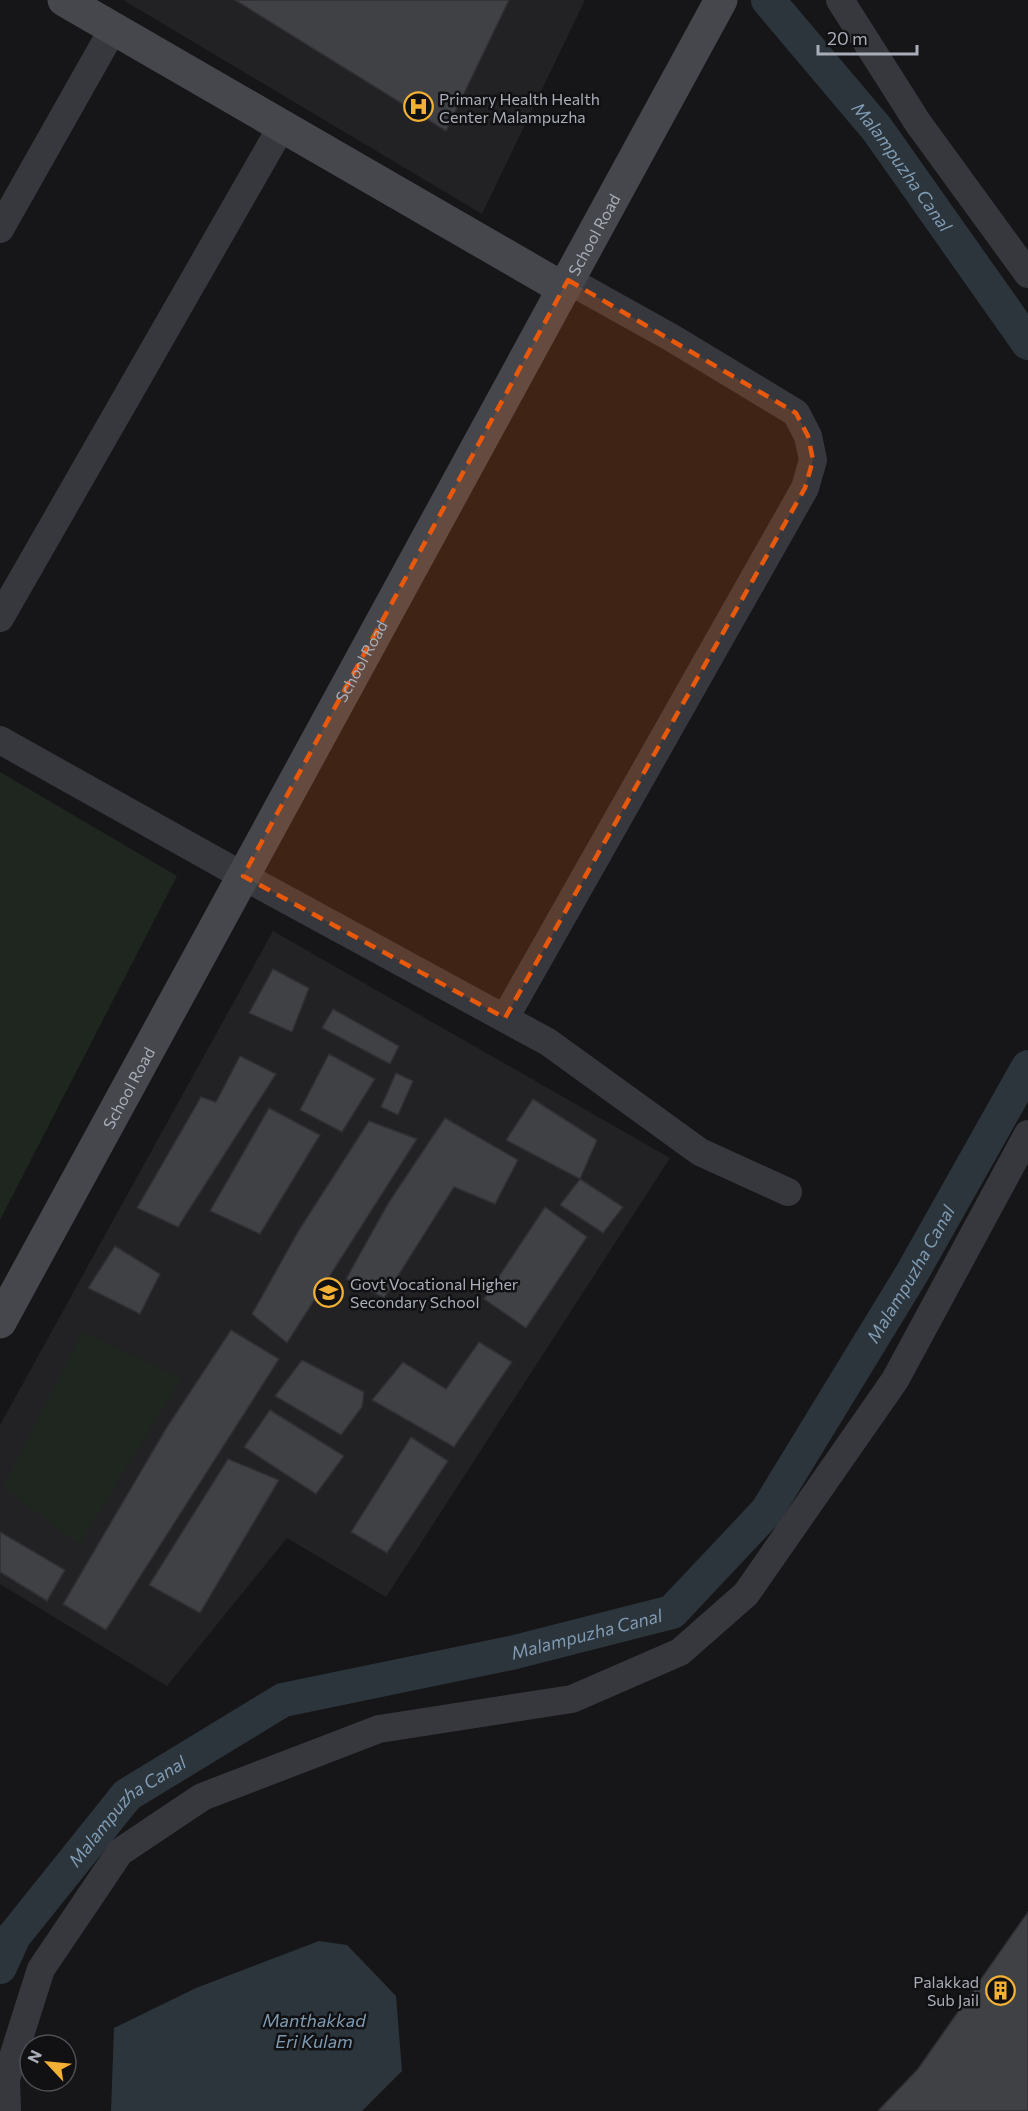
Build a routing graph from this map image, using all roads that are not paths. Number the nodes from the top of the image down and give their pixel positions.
1 (64, 0) edge
2 (840, 0) edge
3 (714, 13) edge
4 (113, 29) junction
5 (282, 126) junction
6 (0, 229) edge
7 (1028, 274) edge
8 (566, 285) junction
9 (0, 618) edge
10 (0, 740) edge
11 (243, 876) junction
12 (505, 1018) junction
13 (1028, 1134) edge
14 (788, 1192) dead end
15 (0, 1322) edge
16 (7, 2111) edge

1 - 4 street
2 - 7 street
3 - 8 street, School Road
4 - 5 street
4 - 6 street
5 - 8 street
5 - 9 street
8 - 11 street, School Road
8 - 12 street
10 - 11 street
11 - 12 street
11 - 15 street, School Road
12 - 14 street
13 - 16 street

